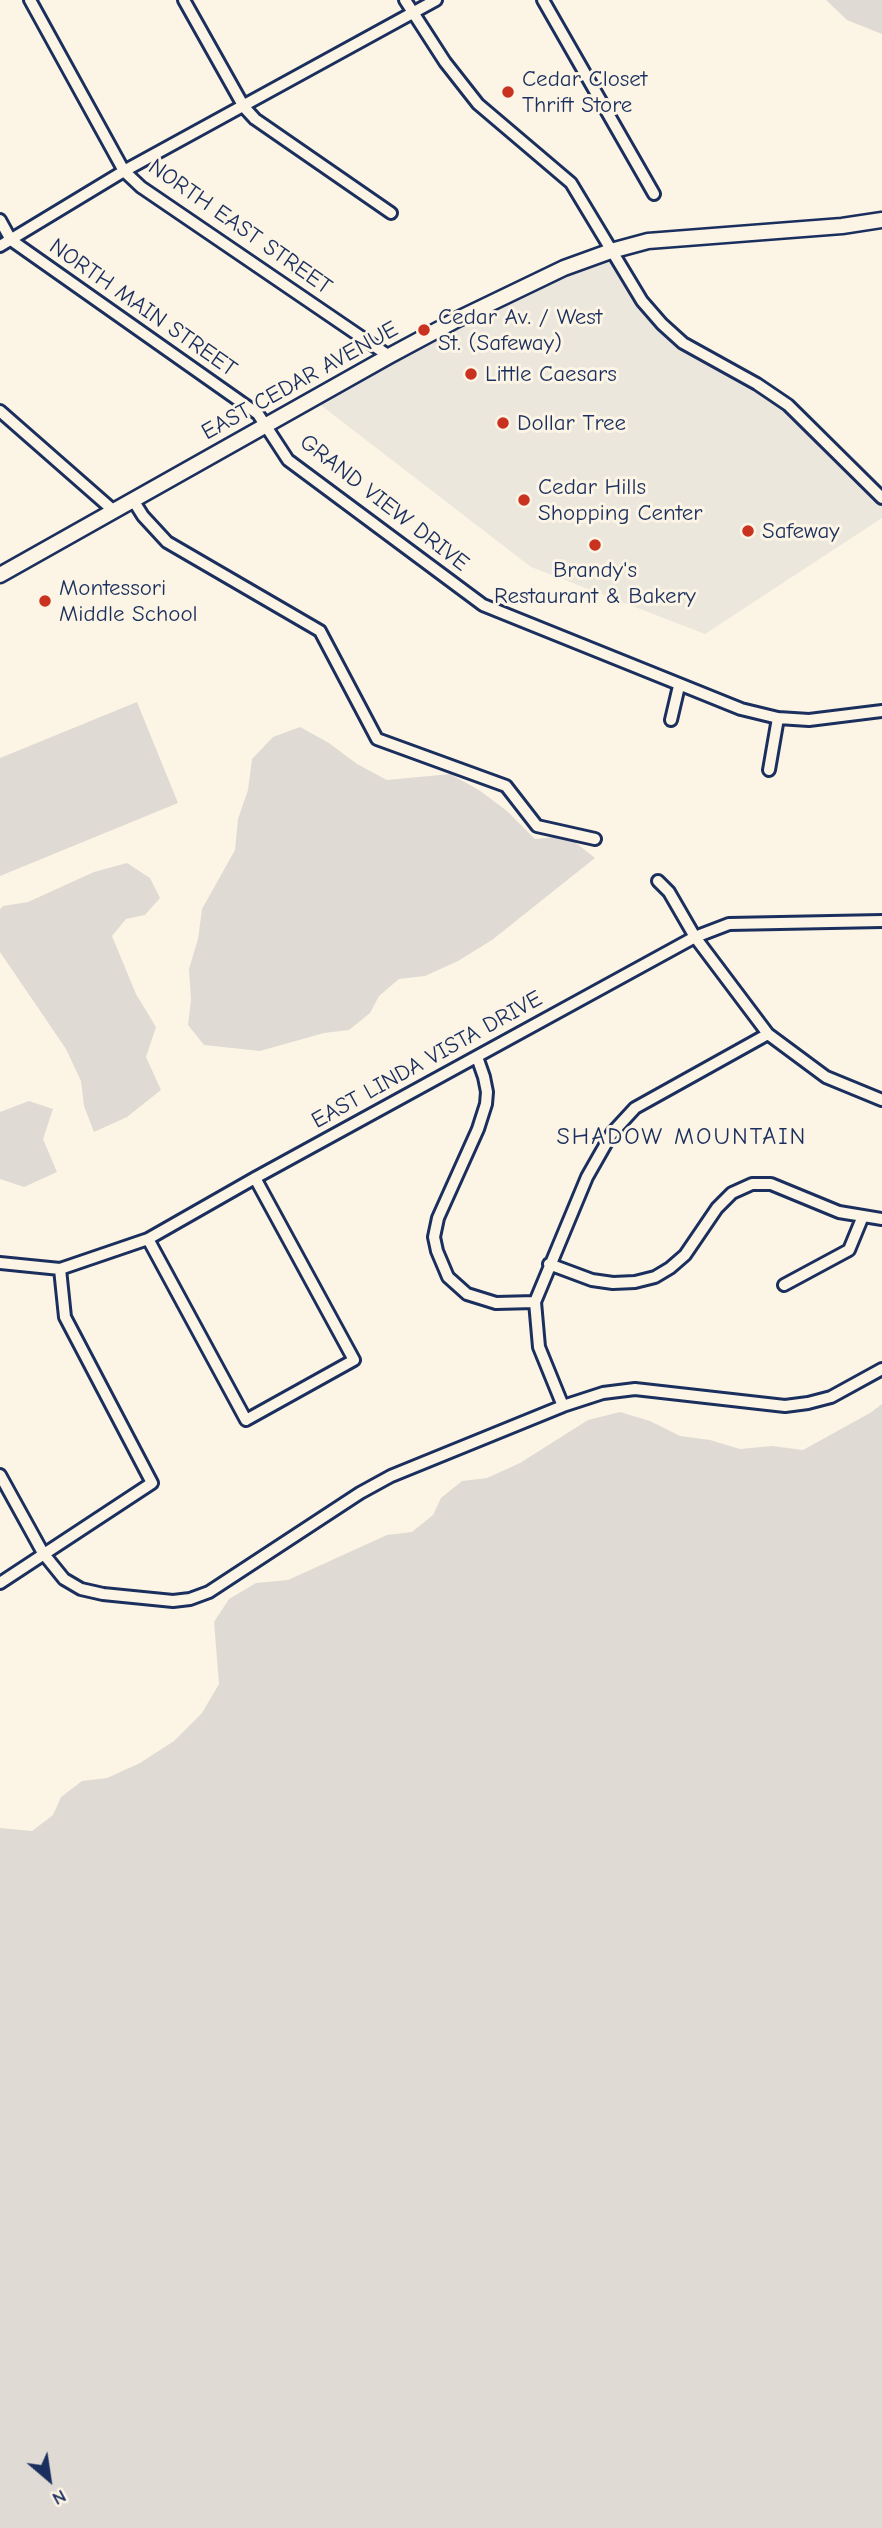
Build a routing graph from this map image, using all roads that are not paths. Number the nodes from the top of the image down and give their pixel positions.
1 (30, 0) edge
2 (184, 0) edge
3 (405, 0) edge
4 (436, 0) edge
5 (543, 0) edge
6 (414, 13) junction
7 (244, 107) junction
8 (124, 171) junction
9 (654, 194) dead end
10 (391, 213) dead end
11 (0, 220) edge
12 (882, 220) edge
13 (11, 240) junction
14 (0, 246) edge
15 (611, 251) junction
16 (389, 356) junction
17 (0, 411) edge
18 (266, 427) junction
19 (882, 498) edge
20 (133, 500) junction
21 (114, 511) junction
22 (0, 575) edge
23 (679, 686) junction
24 (882, 711) edge
25 (778, 719) junction
26 (671, 720) dead end
27 (769, 770) dead end
28 (595, 839) dead end
29 (658, 881) dead end
30 (882, 921) edge
31 (695, 937) junction
32 (768, 1034) junction
33 (477, 1057) junction
34 (882, 1100) edge
35 (255, 1178) junction
36 (863, 1216) junction
37 (882, 1219) edge
38 (148, 1239) junction
39 (0, 1263) edge
40 (550, 1264) junction
41 (61, 1269) junction
42 (784, 1285) dead end
43 (535, 1303) junction
44 (882, 1369) edge
45 (563, 1406) junction
46 (0, 1475) edge
47 (43, 1553) junction
48 (0, 1583) edge

1 - 8 street, NORTH EAST STREET
2 - 7 street
3 - 6 street
4 - 6 street
5 - 9 street
6 - 7 street
6 - 15 street
7 - 8 street
7 - 10 street
8 - 13 street
8 - 16 street, NORTH EAST STREET
11 - 13 street, NORTH MAIN STREET
12 - 15 main road, EAST CEDAR AVENUE
13 - 14 street
13 - 18 street, NORTH MAIN STREET
15 - 16 main road, EAST CEDAR AVENUE
15 - 19 street
16 - 18 main road, EAST CEDAR AVENUE
17 - 21 street
18 - 20 main road, EAST CEDAR AVENUE
18 - 23 street, GRAND VIEW DRIVE
20 - 21 main road, EAST CEDAR AVENUE
20 - 28 street
21 - 22 main road, EAST CEDAR AVENUE
23 - 25 street, GRAND VIEW DRIVE
23 - 26 street
24 - 25 street, GRAND VIEW DRIVE
25 - 27 street
29 - 31 street
30 - 31 street, EAST LINDA VISTA DRIVE
31 - 32 street
31 - 33 street, EAST LINDA VISTA DRIVE
32 - 34 street
32 - 40 street
33 - 35 street, EAST LINDA VISTA DRIVE
33 - 43 street
35 - 38 street, EAST LINDA VISTA DRIVE
35 - 38 street
36 - 37 street
36 - 40 street
36 - 42 street
38 - 41 street, EAST LINDA VISTA DRIVE
39 - 41 street, EAST LINDA VISTA DRIVE
40 - 43 street
41 - 47 street
43 - 45 street
44 - 45 street
45 - 47 street
46 - 47 street
47 - 48 street

